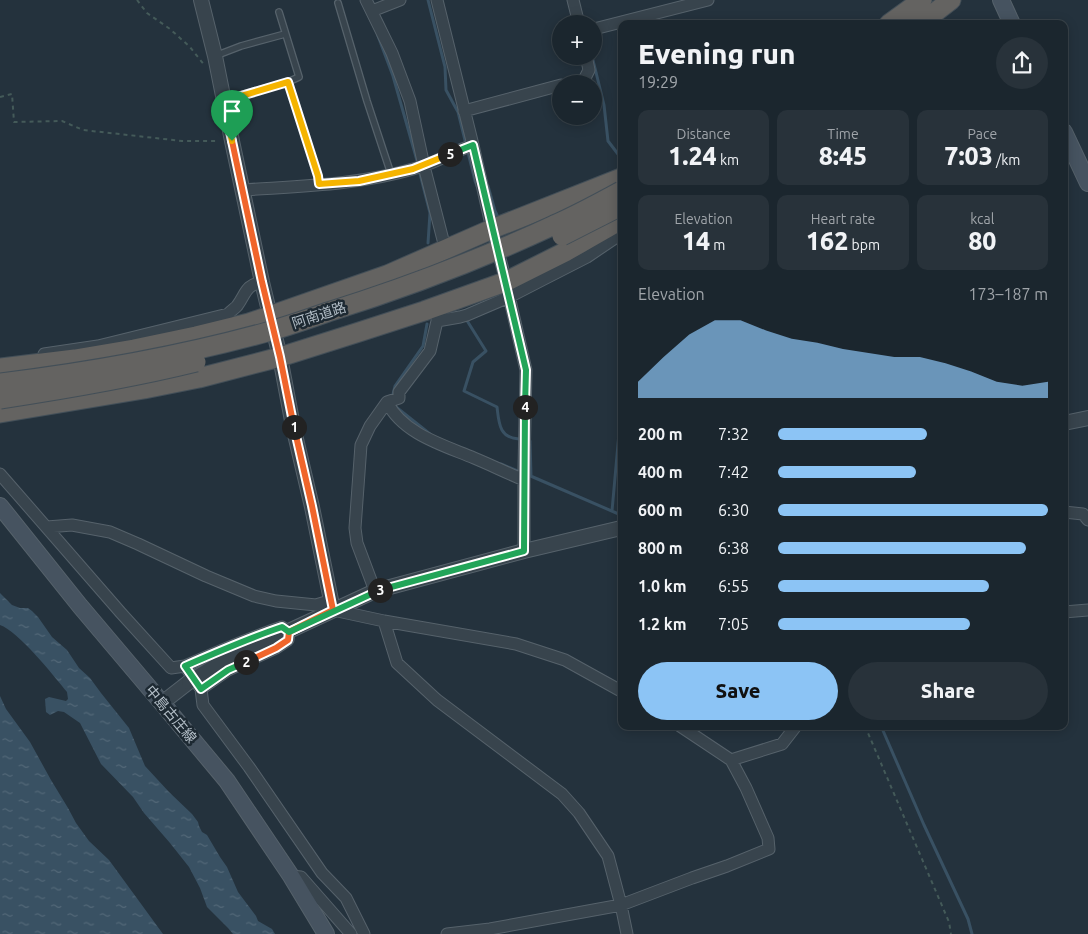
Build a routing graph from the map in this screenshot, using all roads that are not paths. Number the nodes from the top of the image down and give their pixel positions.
1 (201, 0) edge
2 (366, 0) edge
3 (400, 0) edge
4 (436, 0) edge
5 (573, 0) edge
6 (708, 0) edge
7 (922, 0) edge
8 (951, 0) edge
9 (1001, 0) edge
10 (338, 3) dead end
11 (372, 11) junction
12 (279, 12) dead end
13 (577, 15) edge
14 (629, 20) edge
15 (894, 20) edge
16 (925, 20) edge
17 (1010, 20) edge
18 (618, 23) edge
19 (602, 27) edge
20 (286, 34) junction
21 (215, 56) junction
22 (288, 82) junction
23 (552, 88) edge
24 (223, 100) junction
25 (464, 110) junction
26 (1068, 140) edge
27 (469, 147) junction
28 (419, 167) junction
29 (391, 174) junction
30 (618, 179) edge
31 (1088, 183) edge
32 (319, 184) junction
33 (243, 190) junction
34 (618, 193) edge
35 (618, 208) edge
36 (618, 222) edge
37 (492, 229) junction
38 (618, 236) edge
39 (443, 240) dead end
40 (538, 274) junction
41 (262, 282) junction
42 (507, 290) junction
43 (270, 316) junction
44 (280, 357) junction
45 (0, 359) edge
46 (0, 368) edge
47 (0, 383) edge
48 (0, 398) edge
49 (391, 401) junction
50 (0, 413) edge
51 (1088, 418) edge
52 (1068, 422) edge
53 (0, 474) edge
54 (524, 476) junction
55 (0, 506) edge
56 (1068, 512) edge
57 (1088, 520) edge
58 (47, 527) junction
59 (618, 529) edge
60 (524, 551) junction
61 (375, 591) junction
62 (332, 605) junction
63 (1088, 610) edge
64 (1068, 612) edge
65 (384, 621) junction
66 (289, 632) junction
67 (185, 666) junction
68 (195, 686) junction
69 (618, 689) edge
70 (162, 704) junction
71 (686, 730) edge
72 (793, 730) edge
73 (731, 760) junction
74 (291, 876) junction
75 (621, 905) junction
76 (326, 934) edge
77 (351, 934) edge
78 (364, 934) edge
79 (447, 934) edge
80 (627, 934) edge

1 - 21 street
2 - 11 street
3 - 11 street
4 - 25 street
5 - 13 street
6 - 14 street
7 - 15 highway
8 - 16 highway
9 - 17 main road
10 - 29 lane
11 - 28 street
12 - 20 lane
18 - 19 street
20 - 21 lane
20 - 22 lane
21 - 24 street
22 - 24 lane
22 - 32 lane
23 - 25 street
24 - 33 street
25 - 27 street
26 - 31 main road
27 - 28 street
27 - 37 street
28 - 29 street
28 - 39 street
29 - 32 street
30 - 37 highway
32 - 33 street
33 - 41 street
34 - 47 highway, 阿南道路, bridge
35 - 48 highway, 阿南道路, bridge
36 - 40 highway
37 - 42 street
37 - 43 highway
38 - 40 street
40 - 42 highway
41 - 43 street
41 - 45 street
42 - 44 highway
42 - 49 street
42 - 54 street
43 - 44 street
43 - 46 highway
44 - 50 highway
44 - 62 street
49 - 54 street
49 - 61 street
51 - 52 street
53 - 58 street
54 - 60 street
55 - 70 main road, 中島古庄線
56 - 57 street
58 - 62 street
58 - 67 street
59 - 60 street
60 - 61 street
61 - 62 street
62 - 65 street
62 - 66 street
63 - 64 street
65 - 69 street
65 - 75 street
66 - 67 street
66 - 68 street, bridge
66 - 68 street
67 - 68 street
68 - 70 street
68 - 78 street
70 - 74 main road, 中島古庄線
71 - 73 street
72 - 73 street
73 - 75 street
74 - 76 main road, 中島古庄線
74 - 77 street
75 - 79 street
75 - 80 street

